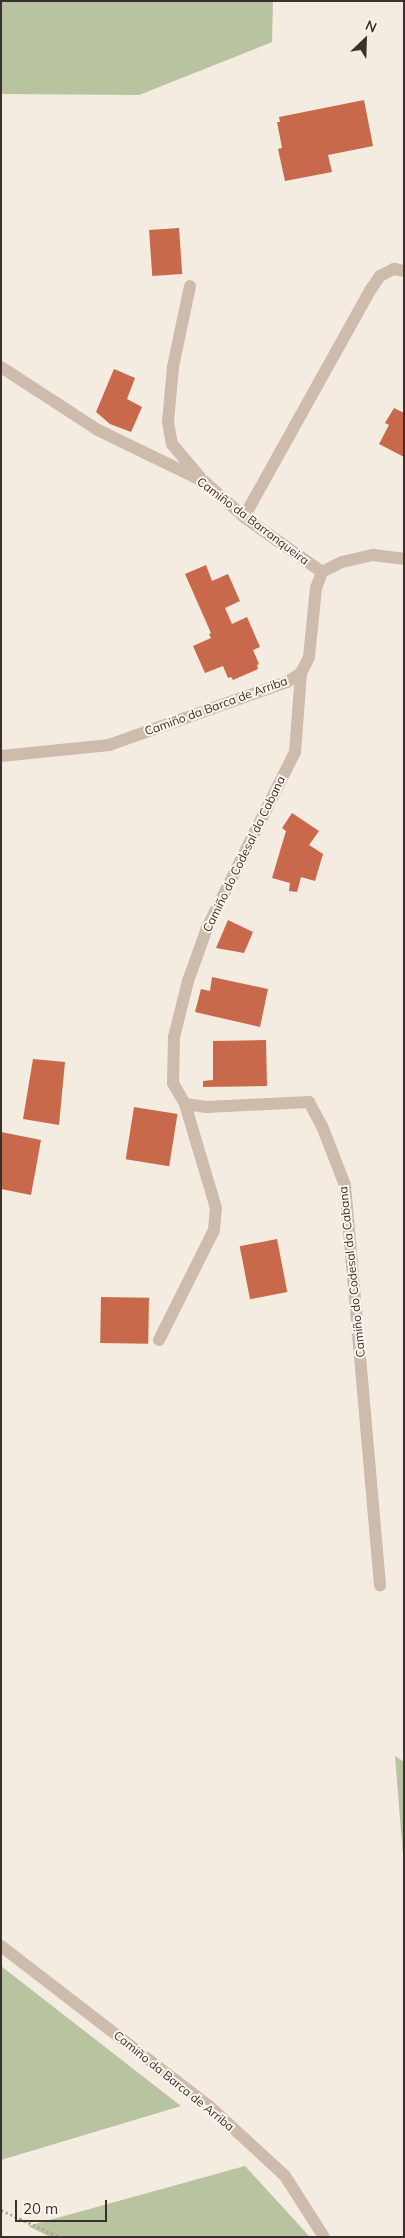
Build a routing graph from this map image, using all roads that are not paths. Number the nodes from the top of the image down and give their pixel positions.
1 (404, 271) edge
2 (190, 286) dead end
3 (1, 367) edge
4 (205, 482) junction
5 (244, 516) junction
6 (404, 559) edge
7 (322, 572) junction
8 (300, 673) junction
9 (1, 756) edge
10 (185, 1104) junction
11 (159, 1340) dead end
12 (380, 1585) dead end
13 (1, 1946) edge
14 (324, 2237) edge

1 - 5 street
2 - 4 street
3 - 4 street, Camiño da Barranqueira
4 - 5 street, Camiño da Barranqueira
5 - 7 street, Camiño da Barranqueira
6 - 7 street
7 - 8 street, Camiño da Barca de Arriba
8 - 9 street, Camiño da Barca de Arriba
8 - 10 street, Camiño do Codesal da Cabana
10 - 11 street
10 - 12 street, Camiño do Codesal da Cabana
13 - 14 street, Camiño da Barca de Arriba

